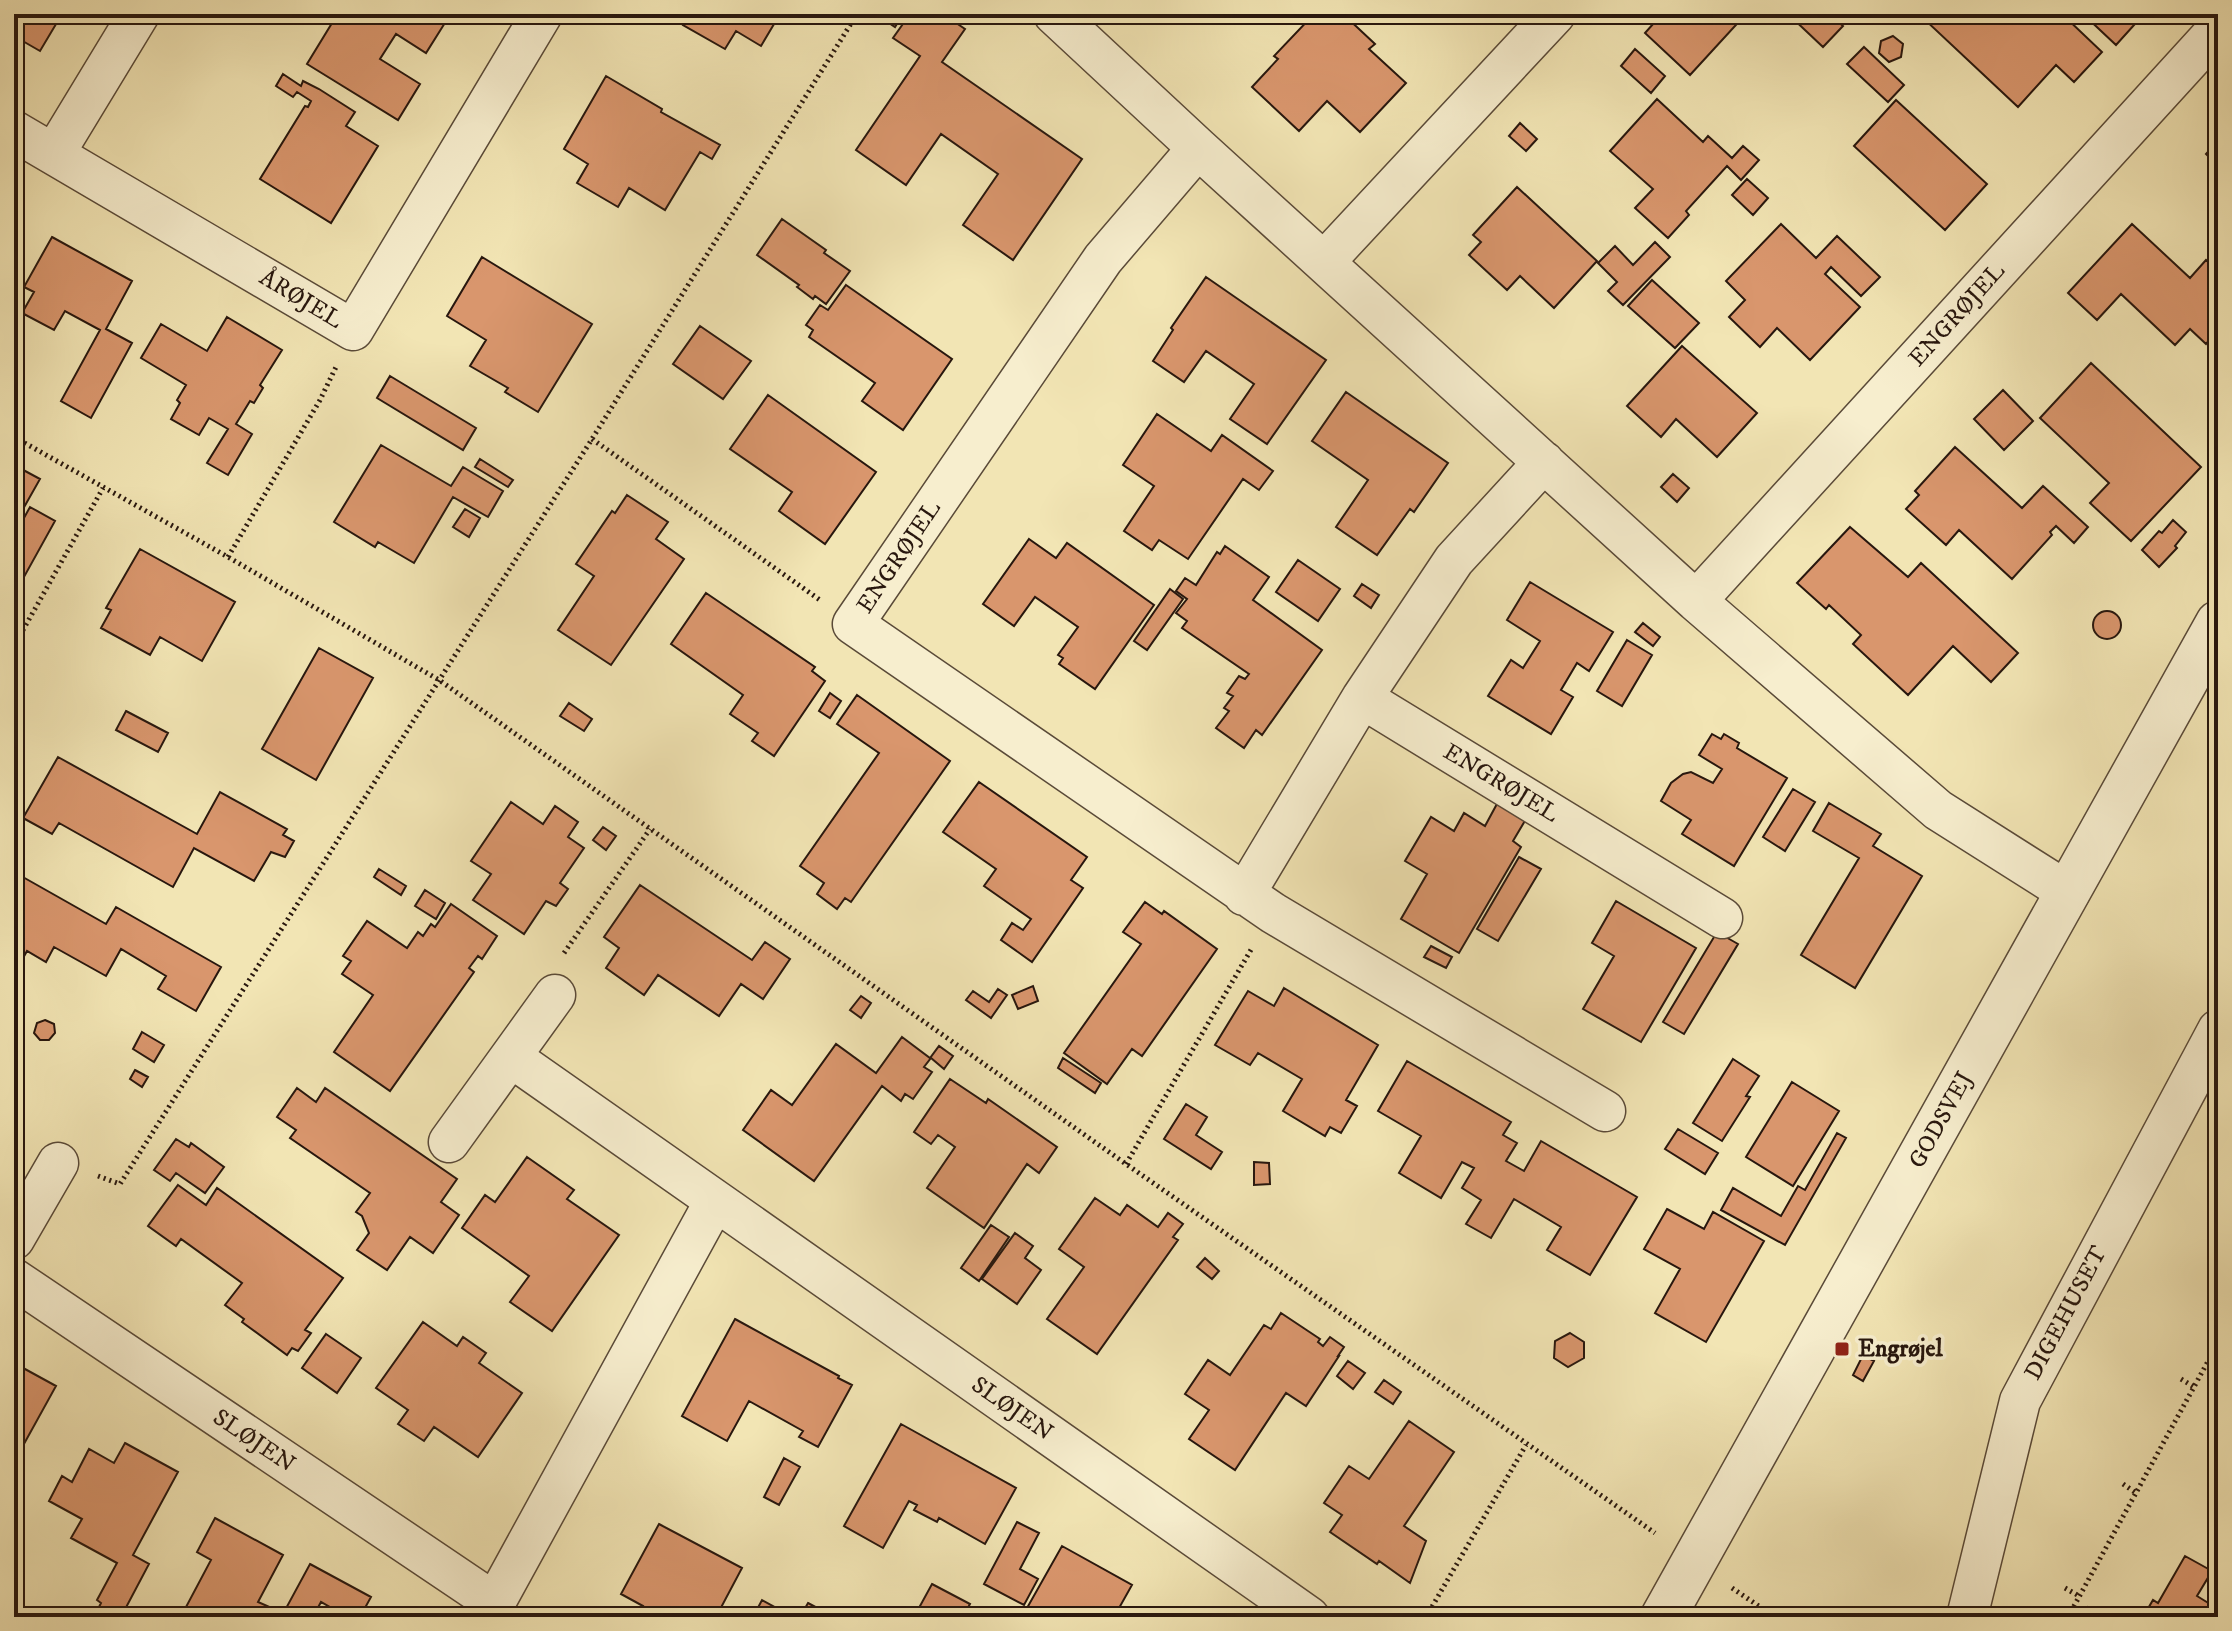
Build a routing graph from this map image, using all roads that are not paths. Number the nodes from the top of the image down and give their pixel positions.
1 (139, 14) edge
2 (542, 14) edge
3 (1054, 14) edge
4 (1555, 14) edge
5 (2218, 29) edge
6 (14, 131) edge
7 (1198, 148) junction
8 (54, 154) junction
9 (1324, 262) junction
10 (1544, 462) junction
11 (1696, 601) junction
12 (2218, 623) edge
13 (1362, 698) junction
14 (2069, 893) junction
15 (1258, 904) junction
16 (1722, 918) dead end
17 (555, 995) road end
18 (2218, 1030) edge
19 (511, 1057) junction
20 (1605, 1111) dead end
21 (449, 1142) dead end
22 (58, 1163) road end
23 (715, 1201) junction
24 (14, 1239) edge
25 (14, 1279) edge
26 (491, 1610) edge
27 (1309, 1617) edge
28 (1663, 1617) edge
29 (1967, 1617) edge

1 - 8 street
2 - 8 street, ÅRØJEL
3 - 7 street
4 - 9 street
5 - 11 street, ENGRØJEL
6 - 8 street, ÅRØJEL
7 - 9 street
7 - 15 street, ENGRØJEL
9 - 10 street
10 - 11 street
10 - 13 street
11 - 14 street
12 - 14 street, GODSVEJ
13 - 15 street
13 - 16 street, ENGRØJEL
14 - 28 street, GODSVEJ
15 - 20 street, ENGRØJEL
17 - 19 street
18 - 29 street, DIGEHUSET
19 - 21 street
19 - 23 street, SLØJEN
22 - 24 street
23 - 26 street, SLØJEN
23 - 27 street, SLØJEN
25 - 26 street, SLØJEN

